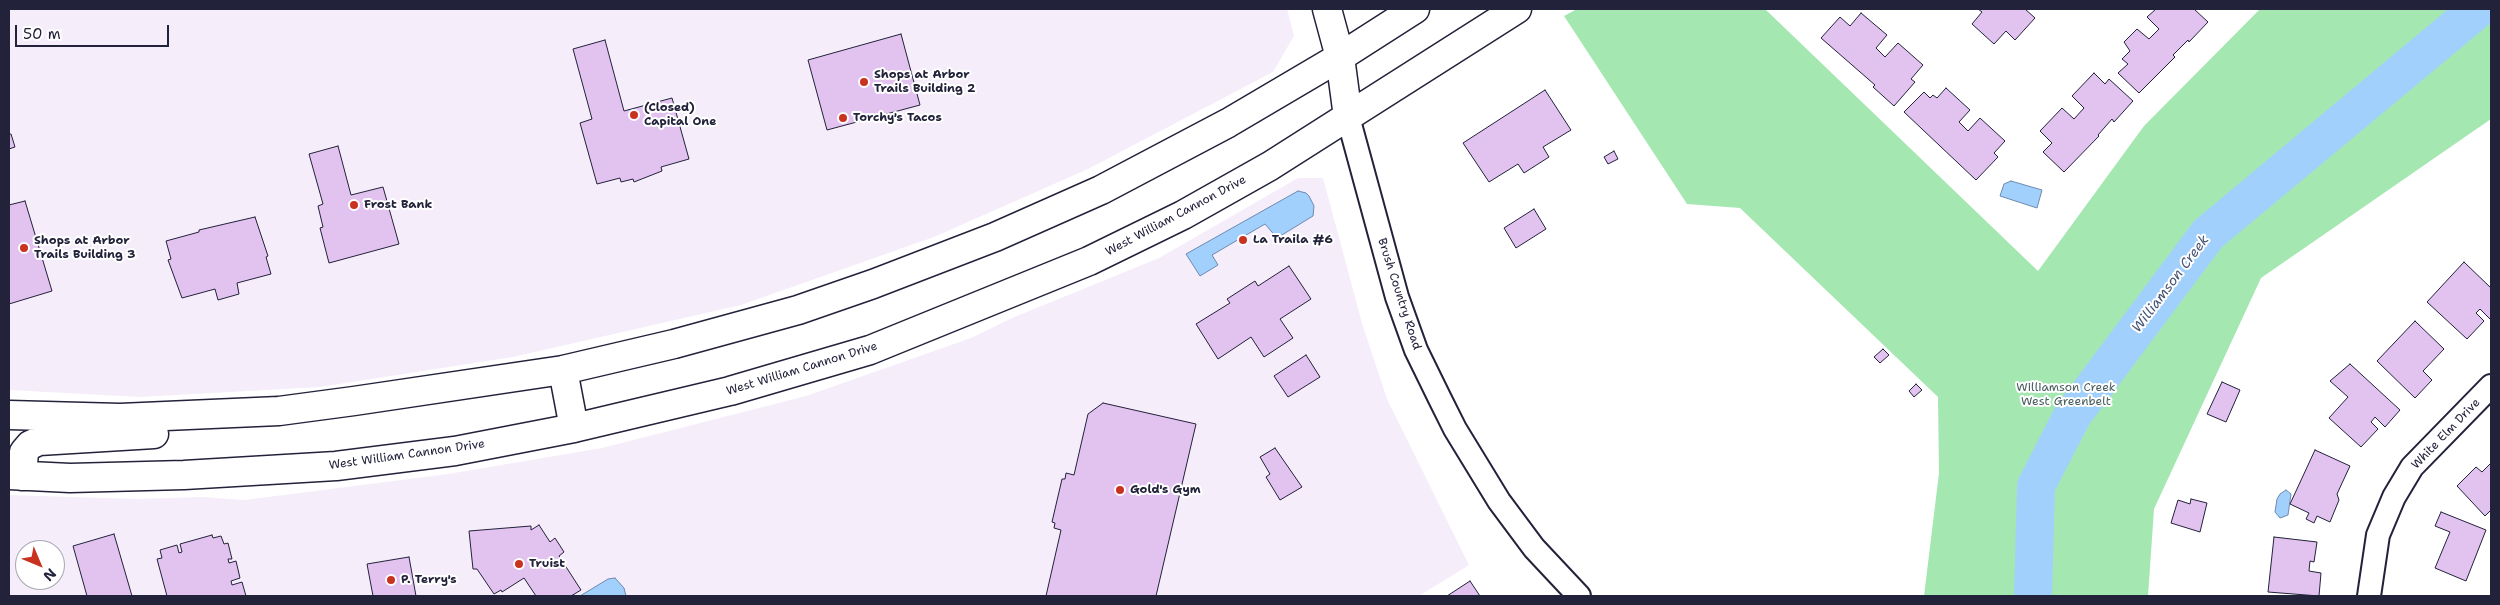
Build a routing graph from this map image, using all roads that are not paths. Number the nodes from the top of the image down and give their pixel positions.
1 (1327, 9) edge
2 (1415, 9) edge
3 (1517, 9) edge
4 (1340, 57) junction
5 (1348, 117) junction
6 (564, 370) junction
7 (2491, 386) edge
8 (243, 412) junction
9 (9, 415) edge
10 (574, 428) junction
11 (15, 476) edge
12 (1579, 596) edge
13 (2369, 596) edge

1 - 4 main road, Brush Country Road
2 - 4 main road
3 - 5 main road, West William Cannon Drive
4 - 5 main road, Brush Country Road
4 - 6 main road
5 - 10 main road, West William Cannon Drive
5 - 12 street, Brush Country Road
6 - 8 main road
6 - 10 main road
7 - 13 street, White Elm Drive
8 - 9 main road
8 - 11 main road
10 - 11 main road, West William Cannon Drive

